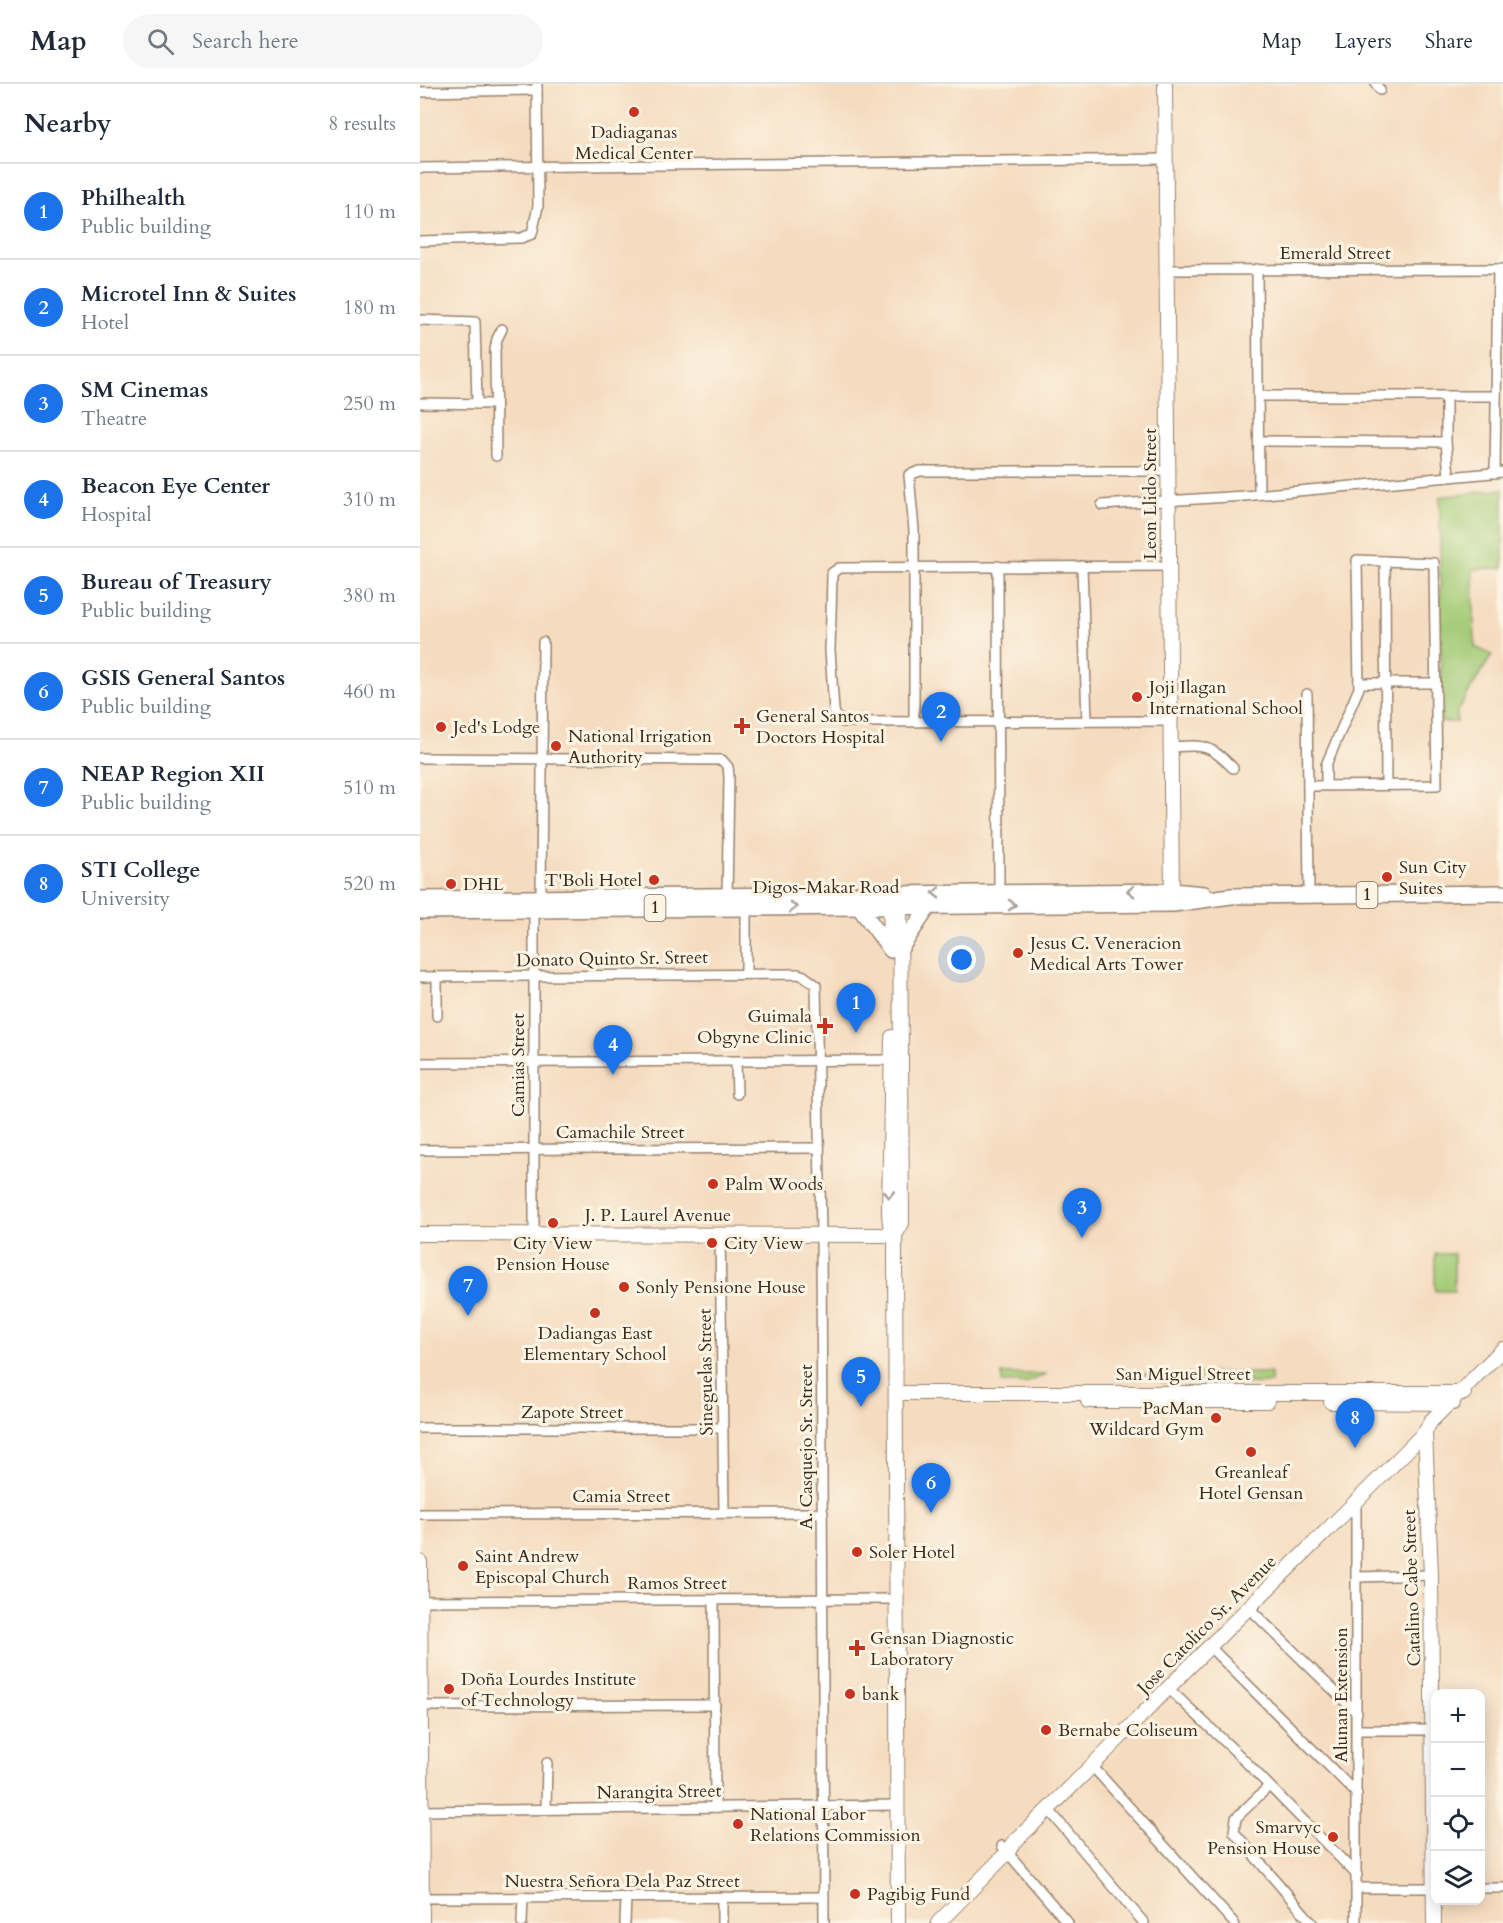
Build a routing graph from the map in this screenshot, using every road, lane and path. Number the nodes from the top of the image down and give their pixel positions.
1 (1166, 84) edge
2 (537, 87) edge
3 (420, 92) edge
4 (1165, 159) junction
5 (420, 168) edge
6 (536, 168) junction
7 (420, 241) edge
8 (1501, 269) edge
9 (1167, 270) junction
10 (1257, 270) junction
11 (420, 320) edge
12 (502, 329) dead end
13 (1260, 396) junction
14 (1446, 396) junction
15 (1496, 396) junction
16 (420, 403) edge
17 (477, 404) junction
18 (495, 404) junction
19 (1260, 441) junction
20 (1446, 442) junction
21 (496, 456) dead end
22 (1168, 471) junction
23 (1499, 472) edge
24 (1449, 476) junction
25 (1259, 494) junction
26 (1168, 501) junction
27 (1102, 505) dead end
28 (1385, 561) junction
29 (998, 566) junction
30 (1082, 566) junction
31 (1169, 566) junction
32 (913, 567) junction
33 (543, 642) dead end
34 (1386, 682) junction
35 (1359, 683) junction
36 (1436, 683) junction
37 (1307, 694) dead end
38 (997, 720) junction
39 (914, 721) junction
40 (1087, 721) junction
41 (1172, 721) junction
42 (1171, 747) junction
43 (420, 758) edge
44 (542, 758) junction
45 (1326, 765) junction
46 (1308, 766) junction
47 (1233, 768) dead end
48 (1386, 785) junction
49 (1308, 786) junction
50 (1326, 786) junction
51 (999, 893) junction
52 (1503, 893) edge
53 (1309, 895) junction
54 (1172, 897) junction
55 (420, 900) edge
56 (895, 900) junction
57 (726, 902) junction
58 (746, 902) junction
59 (538, 904) junction
60 (929, 906) junction
61 (859, 907) junction
62 (420, 911) edge
63 (896, 949) junction
64 (746, 974) junction
65 (804, 976) joint
66 (420, 977) edge
67 (437, 977) junction
68 (534, 977) junction
69 (437, 1016) dead end
70 (818, 1060) junction
71 (896, 1060) junction
72 (534, 1062) junction
73 (736, 1062) junction
74 (420, 1063) edge
75 (737, 1094) dead end
76 (535, 1148) junction
77 (819, 1148) junction
78 (420, 1150) edge
79 (720, 1233) junction
80 (821, 1233) junction
81 (420, 1234) edge
82 (534, 1234) junction
83 (895, 1235) junction
84 (1503, 1349) edge
85 (1503, 1360) edge
86 (897, 1397) junction
87 (1459, 1398) junction
88 (420, 1428) edge
89 (723, 1428) junction
90 (1425, 1432) junction
91 (1356, 1503) junction
92 (724, 1511) junction
93 (823, 1513) junction
94 (420, 1514) edge
95 (420, 1562) edge
96 (1431, 1575) junction
97 (1357, 1577) junction
98 (714, 1599) junction
99 (823, 1599) junction
100 (898, 1599) junction
101 (420, 1600) edge
102 (1249, 1608) junction
103 (1209, 1646) junction
104 (1168, 1688) junction
105 (1432, 1689) edge
106 (715, 1705) junction
107 (421, 1706) edge
108 (1357, 1713) junction
109 (1357, 1730) junction
110 (1431, 1730) edge
111 (1433, 1743) edge
112 (547, 1763) dead end
113 (1093, 1767) junction
114 (1269, 1786) junction
115 (1358, 1794) junction
116 (824, 1806) junction
117 (899, 1806) junction
118 (715, 1807) junction
119 (546, 1809) junction
120 (1049, 1810) junction
121 (421, 1811) edge
122 (1008, 1847) junction
123 (1435, 1851) edge
124 (1357, 1875) junction
125 (1356, 1888) junction
126 (1431, 1888) edge
127 (1485, 1888) edge
128 (1503, 1888) edge
129 (523, 1897) junction
130 (626, 1897) junction
131 (824, 1897) junction
132 (421, 1898) edge
133 (722, 1898) junction
134 (1435, 1905) edge
135 (898, 1916) edge
136 (422, 1923) edge
137 (522, 1923) edge
138 (625, 1923) edge
139 (722, 1923) edge
140 (824, 1923) edge
141 (911, 1923) edge
142 (927, 1923) edge
143 (938, 1923) edge
144 (1068, 1923) edge
145 (1144, 1923) edge
146 (1234, 1923) edge
147 (1311, 1923) edge
148 (1356, 1923) edge
149 (1434, 1923) edge

1 - 4 main road, Leon Llido Street
2 - 3 street
2 - 6 street
4 - 6 street
4 - 9 main road, Leon Llido Street
5 - 6 street
6 - 7 street
8 - 10 street, Emerald Street
8 - 15 street
9 - 10 street, Emerald Street
9 - 22 main road, Leon Llido Street
10 - 13 street
11 - 17 street
12 - 18 street
13 - 14 street
13 - 19 street
14 - 15 street
14 - 20 street
15 - 23 street
16 - 17 street
17 - 18 street
18 - 21 street
19 - 20 street
19 - 25 street
20 - 24 street
22 - 26 main road, Leon Llido Street
22 - 32 street
23 - 24 street
24 - 25 street
25 - 26 street
26 - 27 street
26 - 31 main road, Leon Llido Street
28 - 34 street
28 - 35 street
28 - 36 street
29 - 30 street
29 - 32 street
29 - 38 street
30 - 31 street
30 - 40 street
31 - 41 main road, Leon Llido Street
32 - 39 street
32 - 39 street
33 - 44 street, Camias Street
34 - 35 street
34 - 36 street
34 - 48 street
35 - 45 street
36 - 48 street
37 - 46 street
38 - 39 street
38 - 40 street
38 - 51 street
40 - 41 street
41 - 42 main road, Leon Llido Street
42 - 47 street
42 - 54 main road, Leon Llido Street
43 - 44 street
44 - 57 street
44 - 59 street, Camias Street
45 - 46 street
45 - 50 street
46 - 49 street
48 - 50 street
49 - 50 street
49 - 53 street
54 -> 51 main road, Digos-Makar Road / 1
51 -> 56 main road, Digos-Makar Road / 1
52 - 53 main road, Digos-Makar Road / 1
53 - 54 main road, Digos-Makar Road / 1
60 -> 54 main road, Digos-Makar Road / 1
55 - 59 main road, Digos-Makar Road / 1
56 - 58 main road, Digos-Makar Road / 1
56 - 60 main road, Digos-Makar Road / 1
56 - 61 main road, Digos-Makar Road / 1
56 - 63 main road
57 - 58 main road, Digos-Makar Road / 1
57 - 59 main road, Digos-Makar Road / 1
58 -> 61 main road, Digos-Makar Road / 1
58 - 64 street
59 - 62 main road, Digos-Makar Road / 1
59 - 68 street, Camias Street
60 - 63 main road
61 - 63 main road
63 - 71 main road
64 - 65 street, Donato Quinto Sr. Street
64 - 68 street, Donato Quinto Sr. Street
65 - 70 street, A. Casquejo Sr. Street
66 - 67 street, Donato Quinto Sr. Street
67 - 68 street, Donato Quinto Sr. Street
67 - 69 street
68 - 72 street, Camias Street
70 - 71 street
70 - 73 street
70 - 77 street, A. Casquejo Sr. Street
71 - 83 main road
72 - 73 street
72 - 74 street
72 - 76 street, Camias Street
73 - 75 street
76 - 77 street, Camachile Street
76 - 78 street, Camachile Street
76 - 82 street, Camias Street
77 - 80 street, A. Casquejo Sr. Street
79 - 80 main road, J. P. Laurel Avenue
79 - 82 main road, J. P. Laurel Avenue
79 - 89 street, Sineguelas Street
80 - 83 main road, J. P. Laurel Avenue
80 - 93 street, A. Casquejo Sr. Street
81 - 82 main road, J. P. Laurel Avenue
83 - 86 main road
84 - 87 main road, Jose Catolico Sr. Avenue
85 - 87 main road, Jose Catolico Sr. Avenue
86 - 87 main road, San Miguel Street
86 - 100 main road
87 - 90 main road, Jose Catolico Sr. Avenue
88 - 89 street, Zapote Street
89 - 92 street, Sineguelas Street
90 - 91 main road, Jose Catolico Sr. Avenue
90 - 96 main road, Catalino Cabe Street
91 - 97 street, Alunan Extension
91 - 102 main road, Jose Catolico Sr. Avenue
92 - 93 street, Camia Street
92 - 94 street, Camia Street
93 - 99 street, A. Casquejo Sr. Street
95 - 101 main road
96 - 97 street
96 - 105 main road, Catalino Cabe Street
97 - 108 street, Alunan Extension
98 - 99 street, Ramos Street
98 - 101 street, Ramos Street
98 - 106 street
99 - 100 street, Ramos Street
99 - 116 street, A. Casquejo Sr. Street
100 - 117 main road
101 - 107 main road
102 - 103 main road, Jose Catolico Sr. Avenue
102 - 108 street
103 - 104 main road, Jose Catolico Sr. Avenue
103 - 115 street
104 - 113 main road, Jose Catolico Sr. Avenue
104 - 114 street
106 - 107 street
106 - 118 street
107 - 121 main road
108 - 109 street, Alunan Extension
109 - 110 street
109 - 115 street, Alunan Extension
111 - 123 main road, Catalino Cabe Street
112 - 119 street
113 - 120 main road, Jose Catolico Sr. Avenue
113 - 146 street
114 - 124 street
114 - 147 street
115 - 124 street, Alunan Extension
116 - 117 street, Narangita Street
116 - 118 street, Narangita Street
116 - 131 street, A. Casquejo Sr. Street
117 - 135 main road
118 - 119 street, Narangita Street
119 - 121 street, Narangita Street
120 - 122 main road, Jose Catolico Sr. Avenue
120 - 145 street
121 - 132 main road
122 - 142 main road, Jose Catolico Sr. Avenue
122 - 143 main road, Jose Catolico Sr. Avenue
122 - 144 street
124 - 125 street, Alunan Extension
125 - 126 street
125 - 148 street, Alunan Extension
127 - 128 street
129 - 130 street, Nuestra Señora Dela Paz Street
129 - 132 street, Nuestra Señora Dela Paz Street
129 - 137 street
130 - 133 street, Nuestra Señora Dela Paz Street
130 - 138 street
131 - 133 street, Nuestra Señora Dela Paz Street
131 - 140 street, A. Casquejo Sr. Street
132 - 136 main road
133 - 139 street
134 - 149 main road, Catalino Cabe Street
135 - 141 main road

